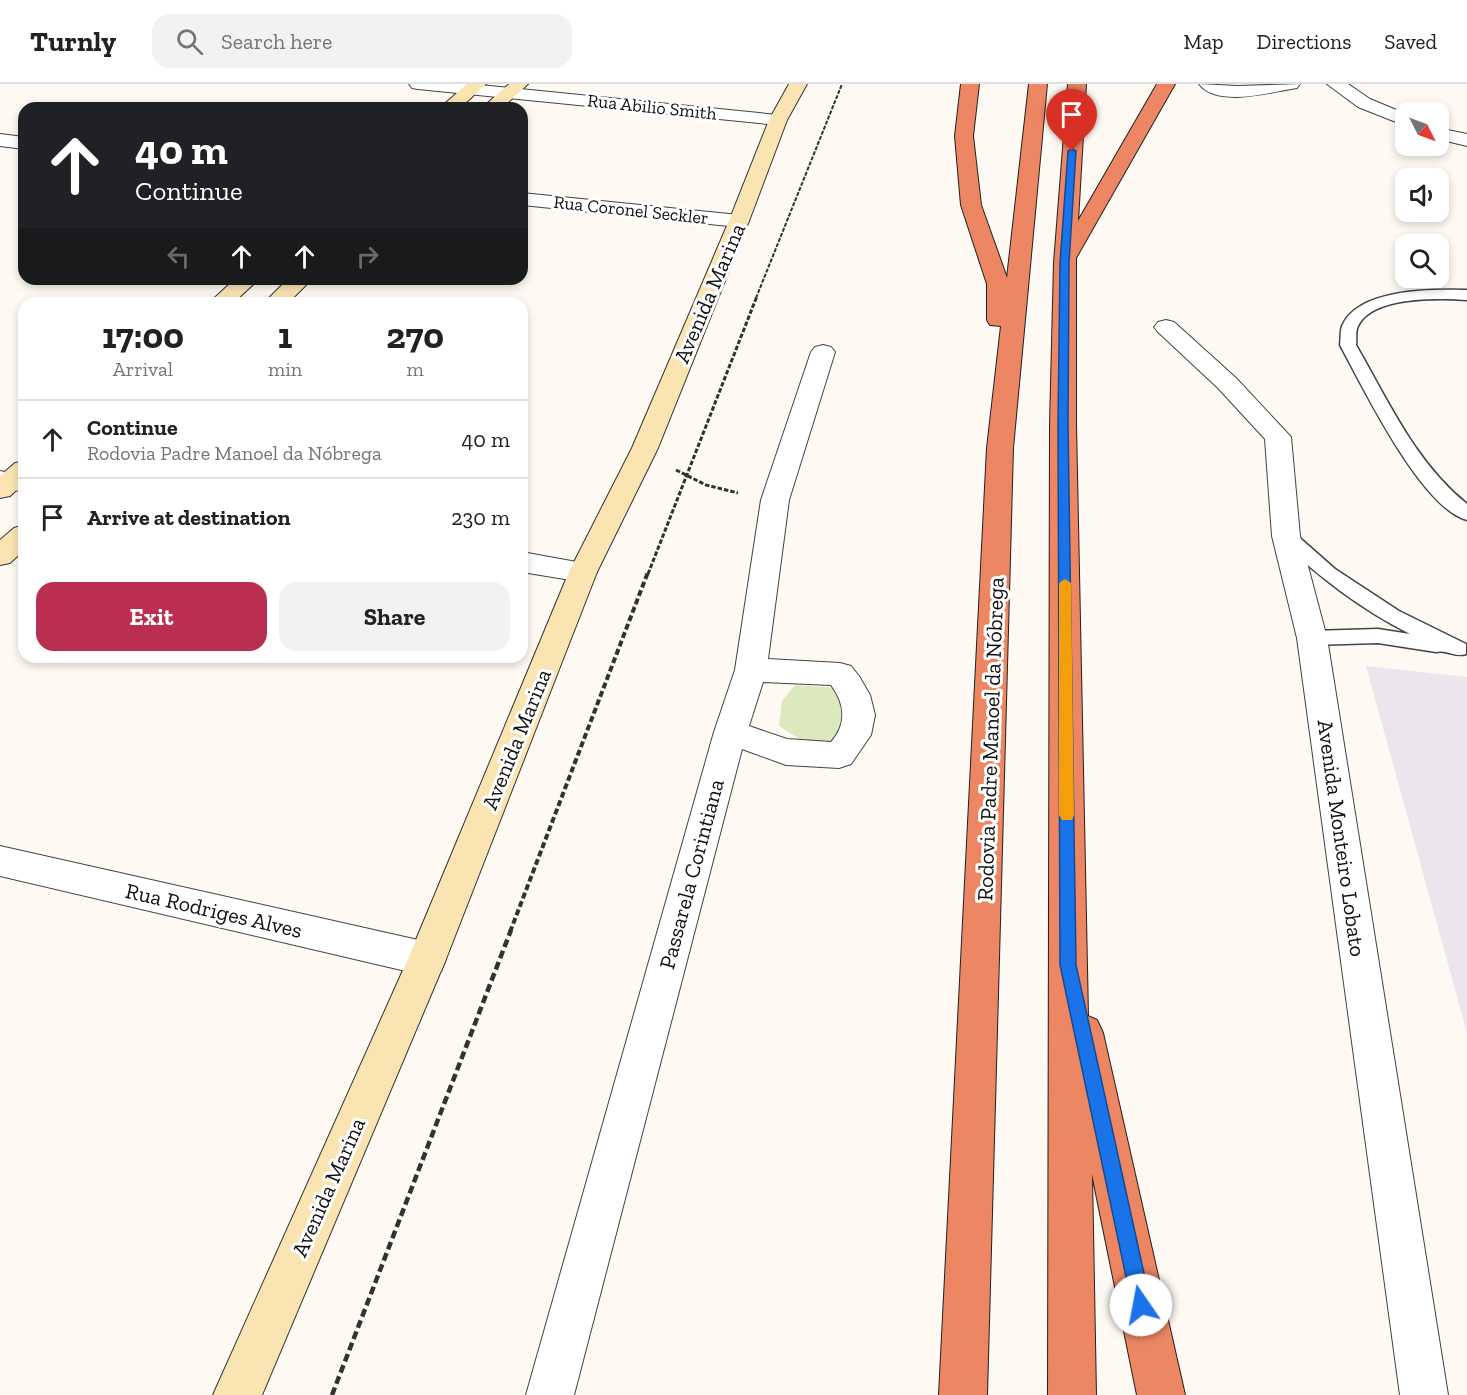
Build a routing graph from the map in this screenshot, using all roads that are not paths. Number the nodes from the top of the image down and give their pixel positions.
1 (418, 84) edge
2 (798, 84) edge
3 (970, 84) edge
4 (1038, 84) edge
5 (1077, 84) edge
6 (1166, 84) edge
7 (1208, 84) edge
8 (1291, 84) edge
9 (1336, 84) edge
10 (474, 87) edge
11 (514, 89) edge
12 (456, 102) edge
13 (498, 102) edge
14 (1395, 116) edge
15 (778, 120) junction
16 (1449, 135) edge
17 (0, 140) edge
18 (1467, 140) edge
19 (18, 142) edge
20 (528, 200) edge
21 (739, 221) junction
22 (1065, 263) junction
23 (241, 285) edge
24 (294, 285) edge
25 (1467, 295) edge
26 (227, 297) edge
27 (282, 297) edge
28 (1166, 327) dead end
29 (823, 352) dead end
30 (1000, 448) junction
31 (1467, 514) edge
32 (1286, 536) junction
33 (18, 540) edge
34 (0, 556) edge
35 (528, 563) edge
36 (583, 572) junction
37 (1312, 638) junction
38 (1463, 649) edge
39 (751, 670) junction
40 (730, 732) junction
41 (0, 861) edge
42 (427, 959) junction
43 (1068, 965) junction
44 (237, 1395) edge
45 (550, 1395) edge
46 (963, 1395) edge
47 (1072, 1395) edge
48 (1161, 1395) edge
49 (1424, 1395) edge

1 - 10 street, Rua Abilio Smith
2 - 15 street, Avenida Marina
3 - 30 highway
4 - 30 highway, Rodovia Padre Manoel da Nóbrega
5 - 22 highway
6 - 22 highway
7 - 8 street
9 - 14 street
10 - 11 street, Rua Abilio Smith
10 - 12 street
11 - 13 street
11 - 15 street, Rua Abilio Smith
15 - 21 street, Avenida Marina
16 - 18 street
17 - 19 street
20 - 21 street, Rua Coronel Seckler
21 - 36 street, Avenida Marina
22 - 43 highway
23 - 26 street
24 - 27 street
25 - 31 lane
28 - 32 street, Avenida Monteiro Lobato
29 - 39 street, Passarela Corintiana
30 - 46 highway, Rodovia Padre Manoel da Nóbrega
32 - 37 street, Avenida Monteiro Lobato
32 - 38 lane
33 - 34 street
35 - 36 street
36 - 42 street, Avenida Marina
37 - 38 lane
37 - 49 street, Avenida Monteiro Lobato
39 - 40 street, Passarela Corintiana
39 - 40 street
40 - 45 street, Passarela Corintiana
41 - 42 street, Rua Rodriges Alves
42 - 44 street, Avenida Marina
43 - 47 highway
43 - 48 highway

